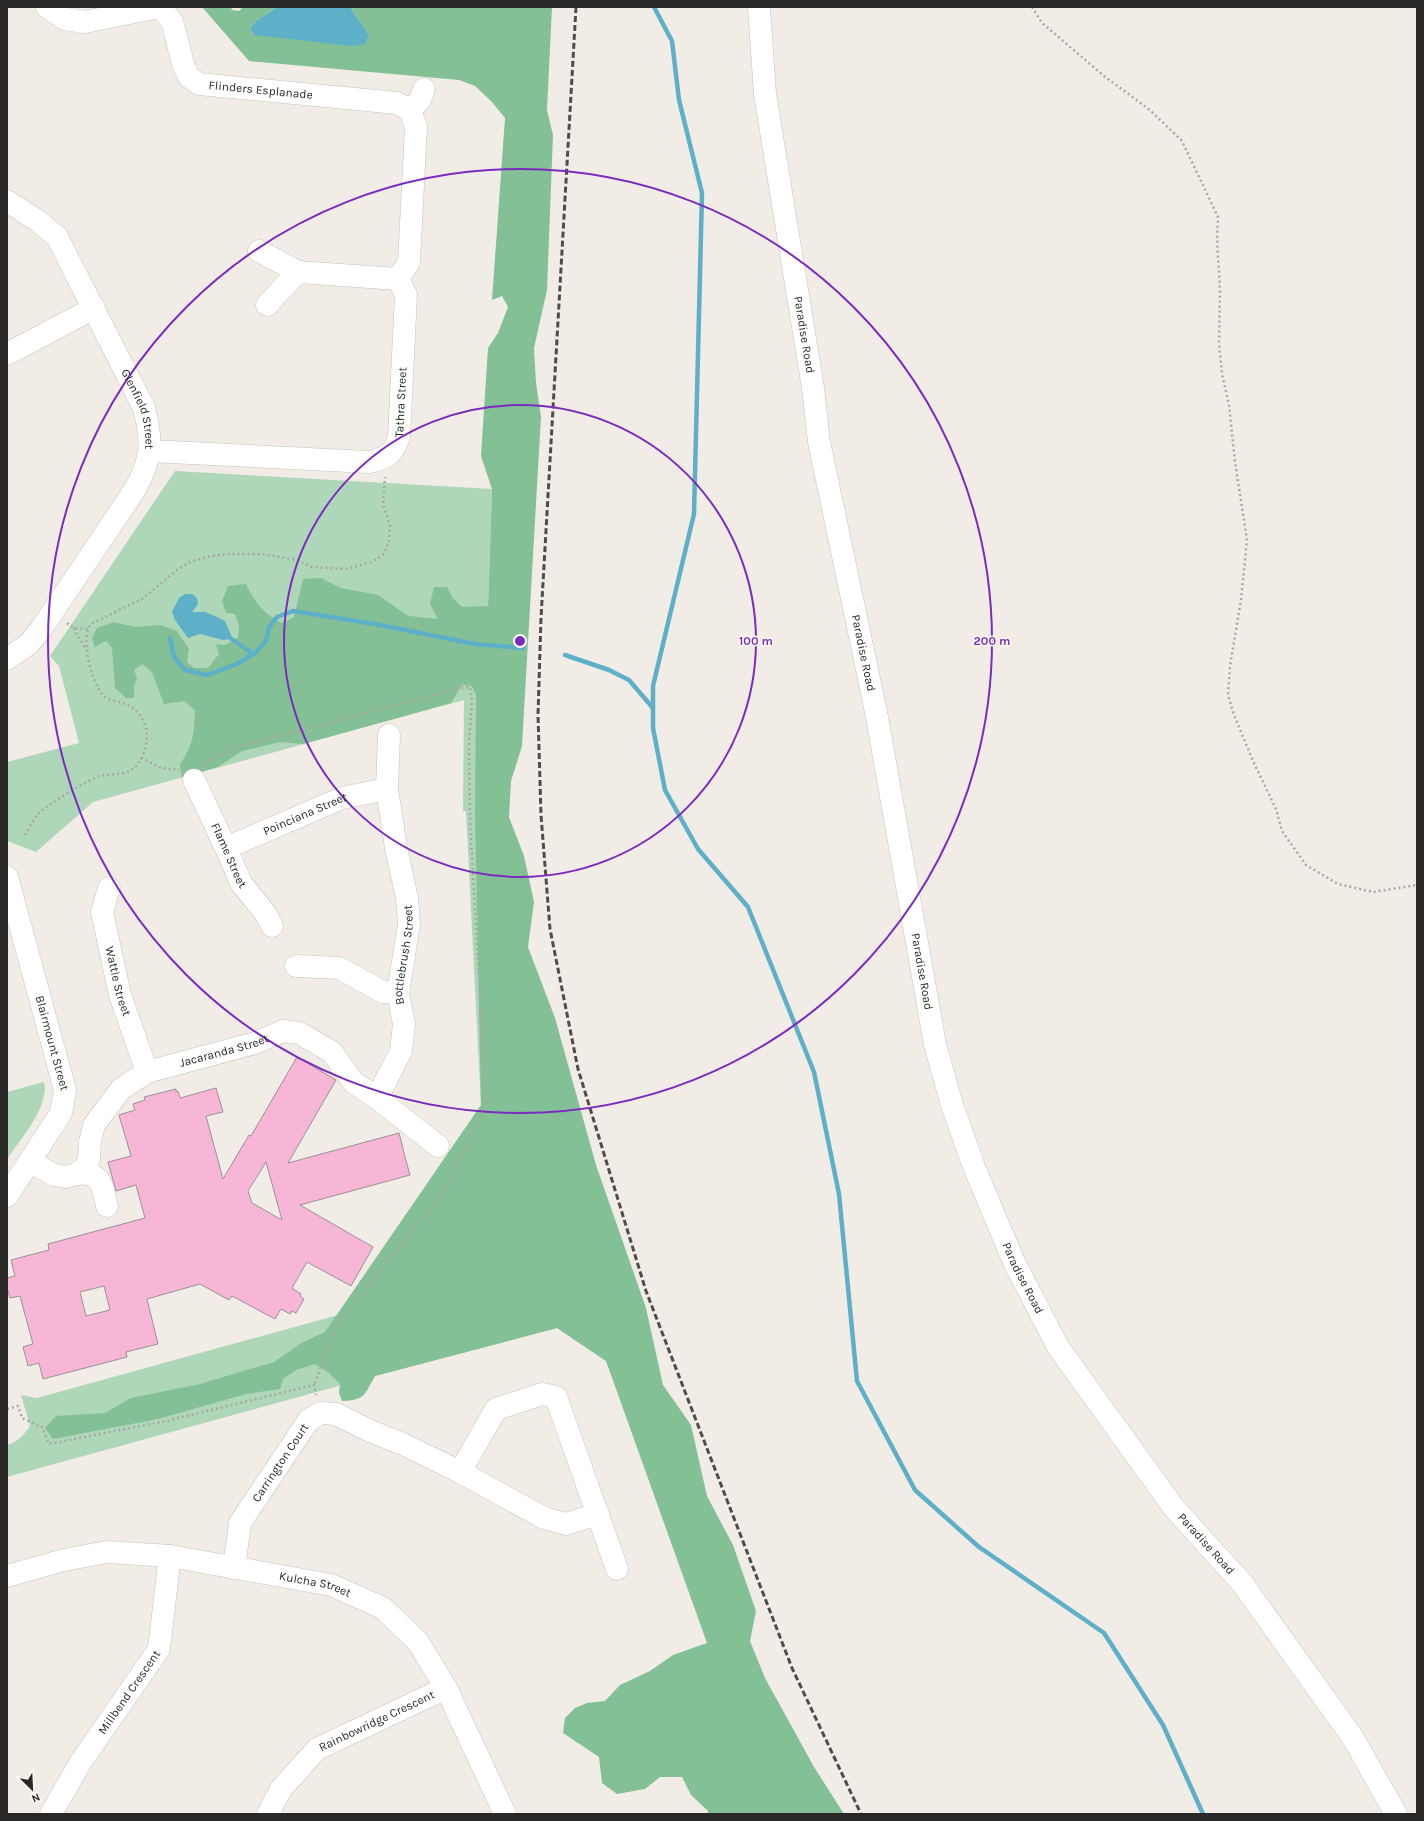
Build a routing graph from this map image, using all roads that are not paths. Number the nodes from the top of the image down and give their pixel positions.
1 (47, 7) edge
2 (159, 7) edge
3 (759, 7) edge
4 (424, 89) dead end
5 (410, 110) junction
6 (7, 201) edge
7 (259, 251) dead end
8 (298, 272) junction
9 (398, 279) junction
10 (267, 305) dead end
11 (94, 308) junction
12 (7, 354) edge
13 (150, 451) junction
14 (7, 659) edge
15 (389, 735) dead end
16 (194, 780) dead end
17 (387, 789) junction
18 (226, 848) junction
19 (7, 877) edge
20 (109, 888) dead end
21 (272, 926) dead end
22 (296, 966) dead end
23 (398, 993) junction
24 (147, 1072) junction
25 (377, 1098) junction
26 (438, 1146) dead end
27 (30, 1162) junction
28 (76, 1174) junction
29 (7, 1196) edge
30 (107, 1206) dead end
31 (460, 1472) junction
32 (598, 1514) junction
33 (170, 1556) junction
34 (234, 1568) junction
35 (618, 1569) dead end
36 (7, 1576) edge
37 (446, 1688) junction
38 (51, 1814) edge
39 (268, 1814) edge
40 (505, 1814) edge
41 (1396, 1814) edge

1 - 2 street
2 - 5 street, Flinders Esplanade
3 - 41 street, Paradise Road
4 - 5 street
5 - 9 street
6 - 11 street, Glenfield Street
7 - 8 street
8 - 9 street
8 - 10 street
9 - 13 street, Tathra Street
11 - 12 street
11 - 13 street, Glenfield Street
13 - 14 street, Glenfield Street
15 - 17 street, Bottlebrush Street
16 - 18 street, Flame Street
17 - 18 street, Poinciana Street
17 - 23 street, Bottlebrush Street
18 - 21 street, Flame Street
19 - 27 street, Blairmount Street
20 - 24 street, Wattle Street
22 - 23 street
23 - 25 street, Bottlebrush Street
24 - 25 street, Jacaranda Street
24 - 28 street, Jacaranda Street
25 - 26 street, Jacaranda Street
27 - 28 street
27 - 29 street, Blairmount Street
28 - 30 street
31 - 32 street
31 - 32 street
31 - 34 street, Carrington Court
32 - 35 street
33 - 34 street, Kulcha Street
33 - 36 street, Kulcha Street
33 - 38 street, Millbend Crescent
34 - 37 street, Kulcha Street
37 - 39 street, Rainbowridge Crescent
37 - 40 street, Kulcha Street

